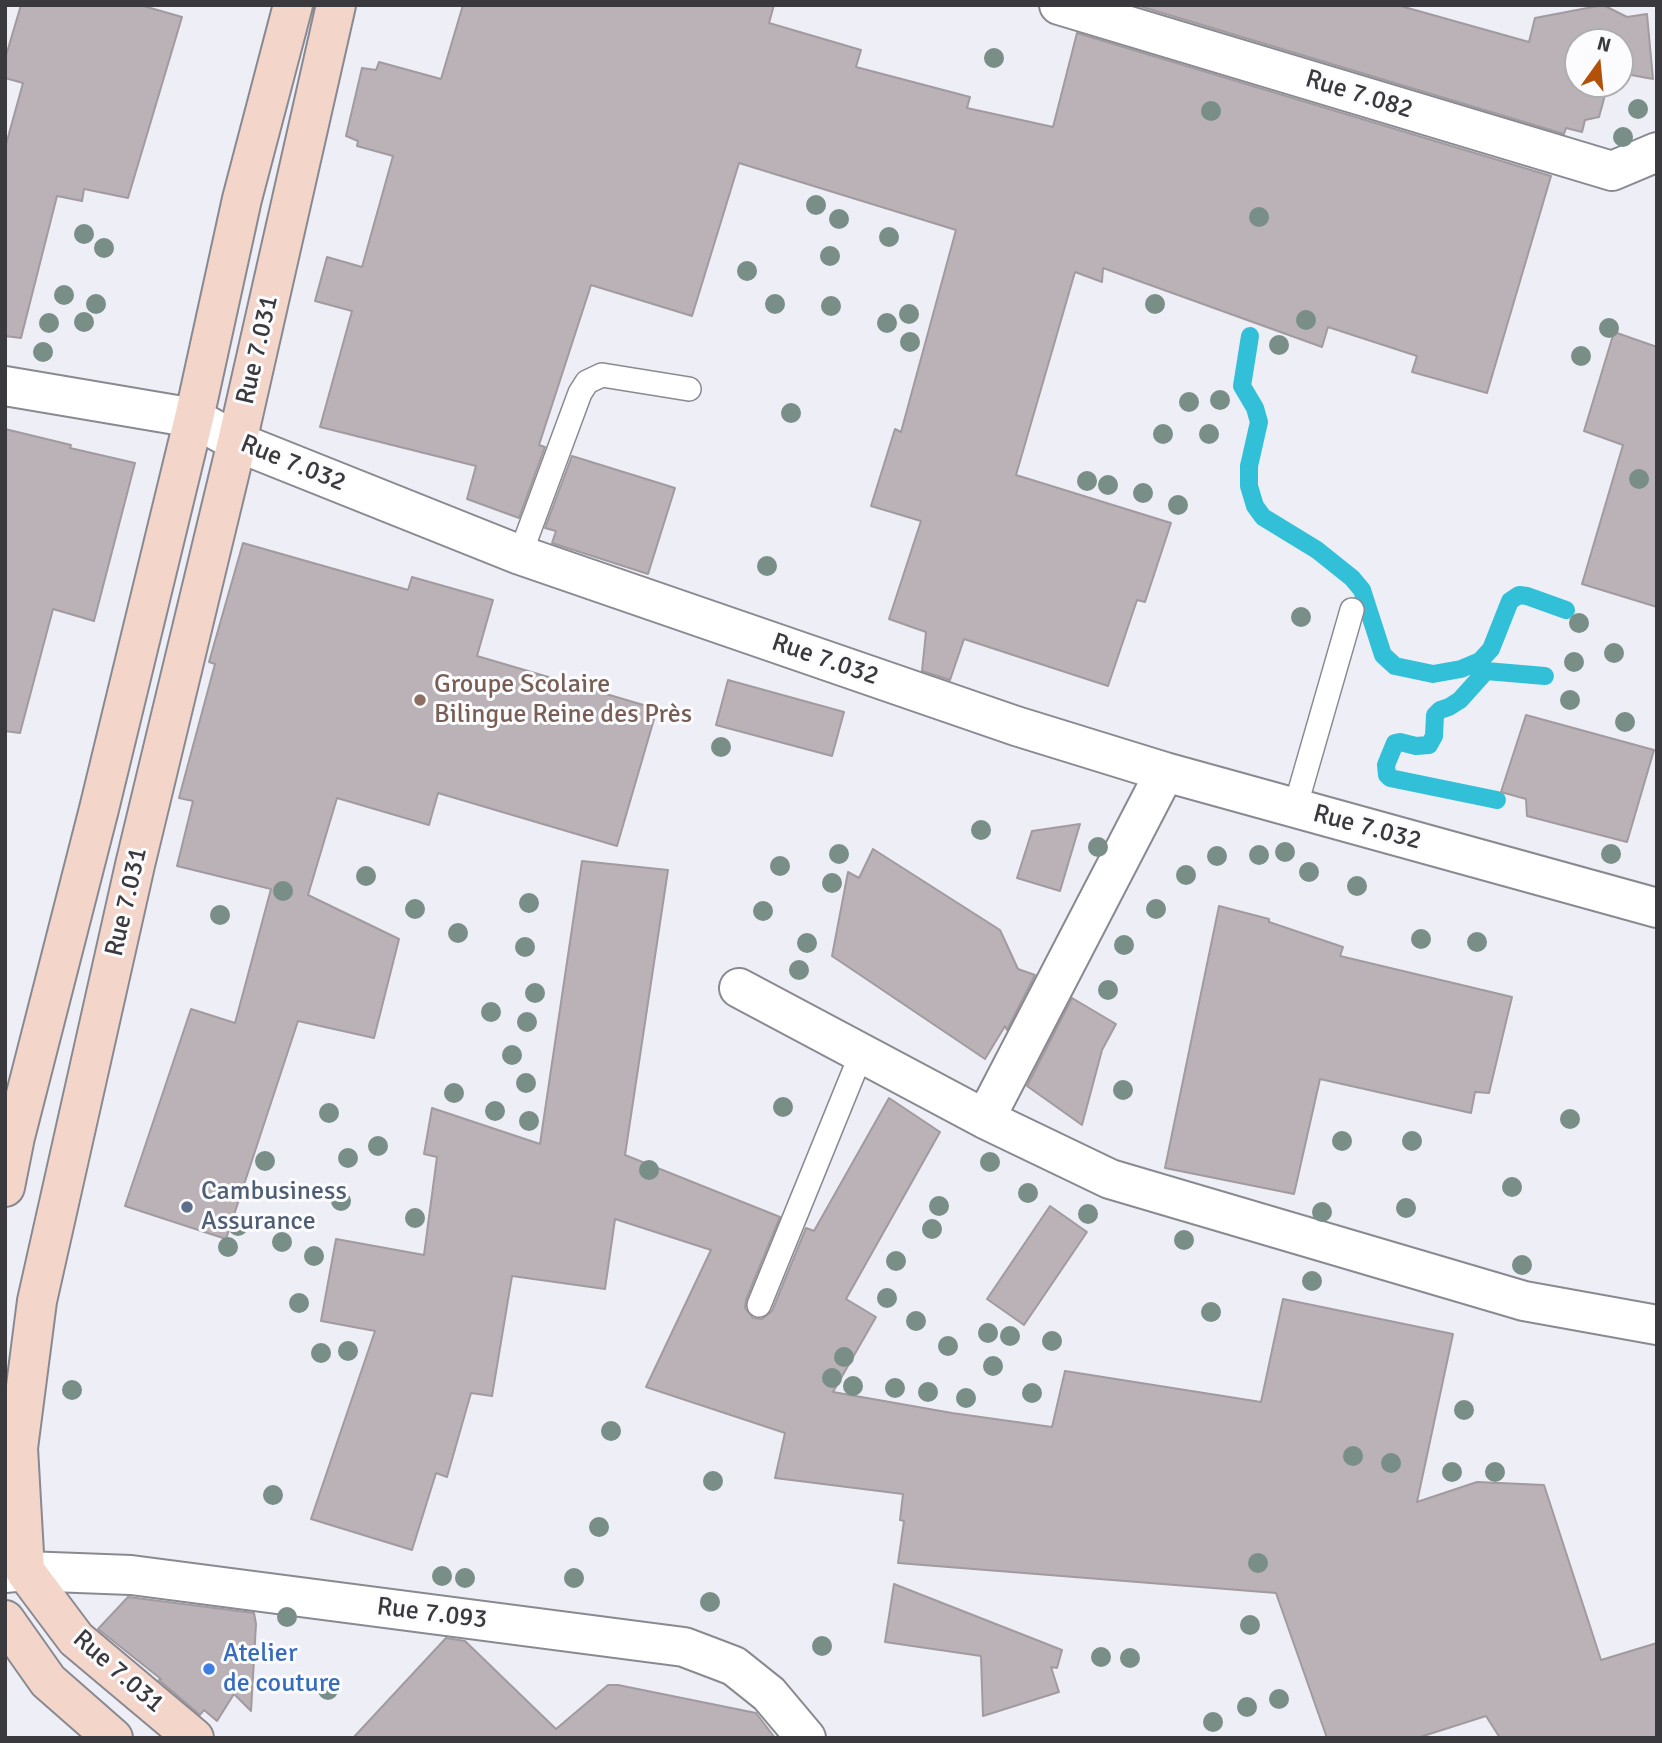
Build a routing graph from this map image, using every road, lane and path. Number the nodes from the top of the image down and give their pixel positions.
1 (293, 5) edge
2 (336, 5) edge
3 (1059, 5) edge
4 (1657, 152) edge
5 (5, 386) edge
6 (689, 389) dead end
7 (194, 418) junction
8 (237, 442) junction
9 (520, 555) junction
10 (1352, 610) dead end
11 (1165, 772) junction
12 (1295, 808) junction
13 (1657, 908) edge
14 (739, 988) dead end
15 (862, 1052) junction
16 (985, 1119) junction
17 (10, 1136) edge
18 (5, 1187) edge
19 (758, 1305) dead end
20 (1657, 1325) edge
21 (15, 1572) edge
22 (5, 1620) edge
23 (113, 1738) edge
24 (194, 1738) edge
25 (806, 1738) edge

1 - 7 main road, Rue 7.031
2 - 8 main road, Rue 7.031
3 - 4 street, Rue 7.082
5 - 7 street, Rue 7.032
6 - 9 lane
7 - 8 street, Rue 7.032
7 - 17 main road, Rue 7.031
8 - 9 street, Rue 7.032
8 - 21 main road, Rue 7.031
9 - 11 street, Rue 7.032
10 - 12 lane
11 - 12 street, Rue 7.032
11 - 16 street
12 - 13 street, Rue 7.032
14 - 15 street
15 - 16 street
15 - 19 lane
16 - 20 street
17 - 18 main road, Rue 7.031
21 - 24 main road, Rue 7.031
21 - 25 street, Rue 7.093
22 - 23 main road, Rue 7.031

